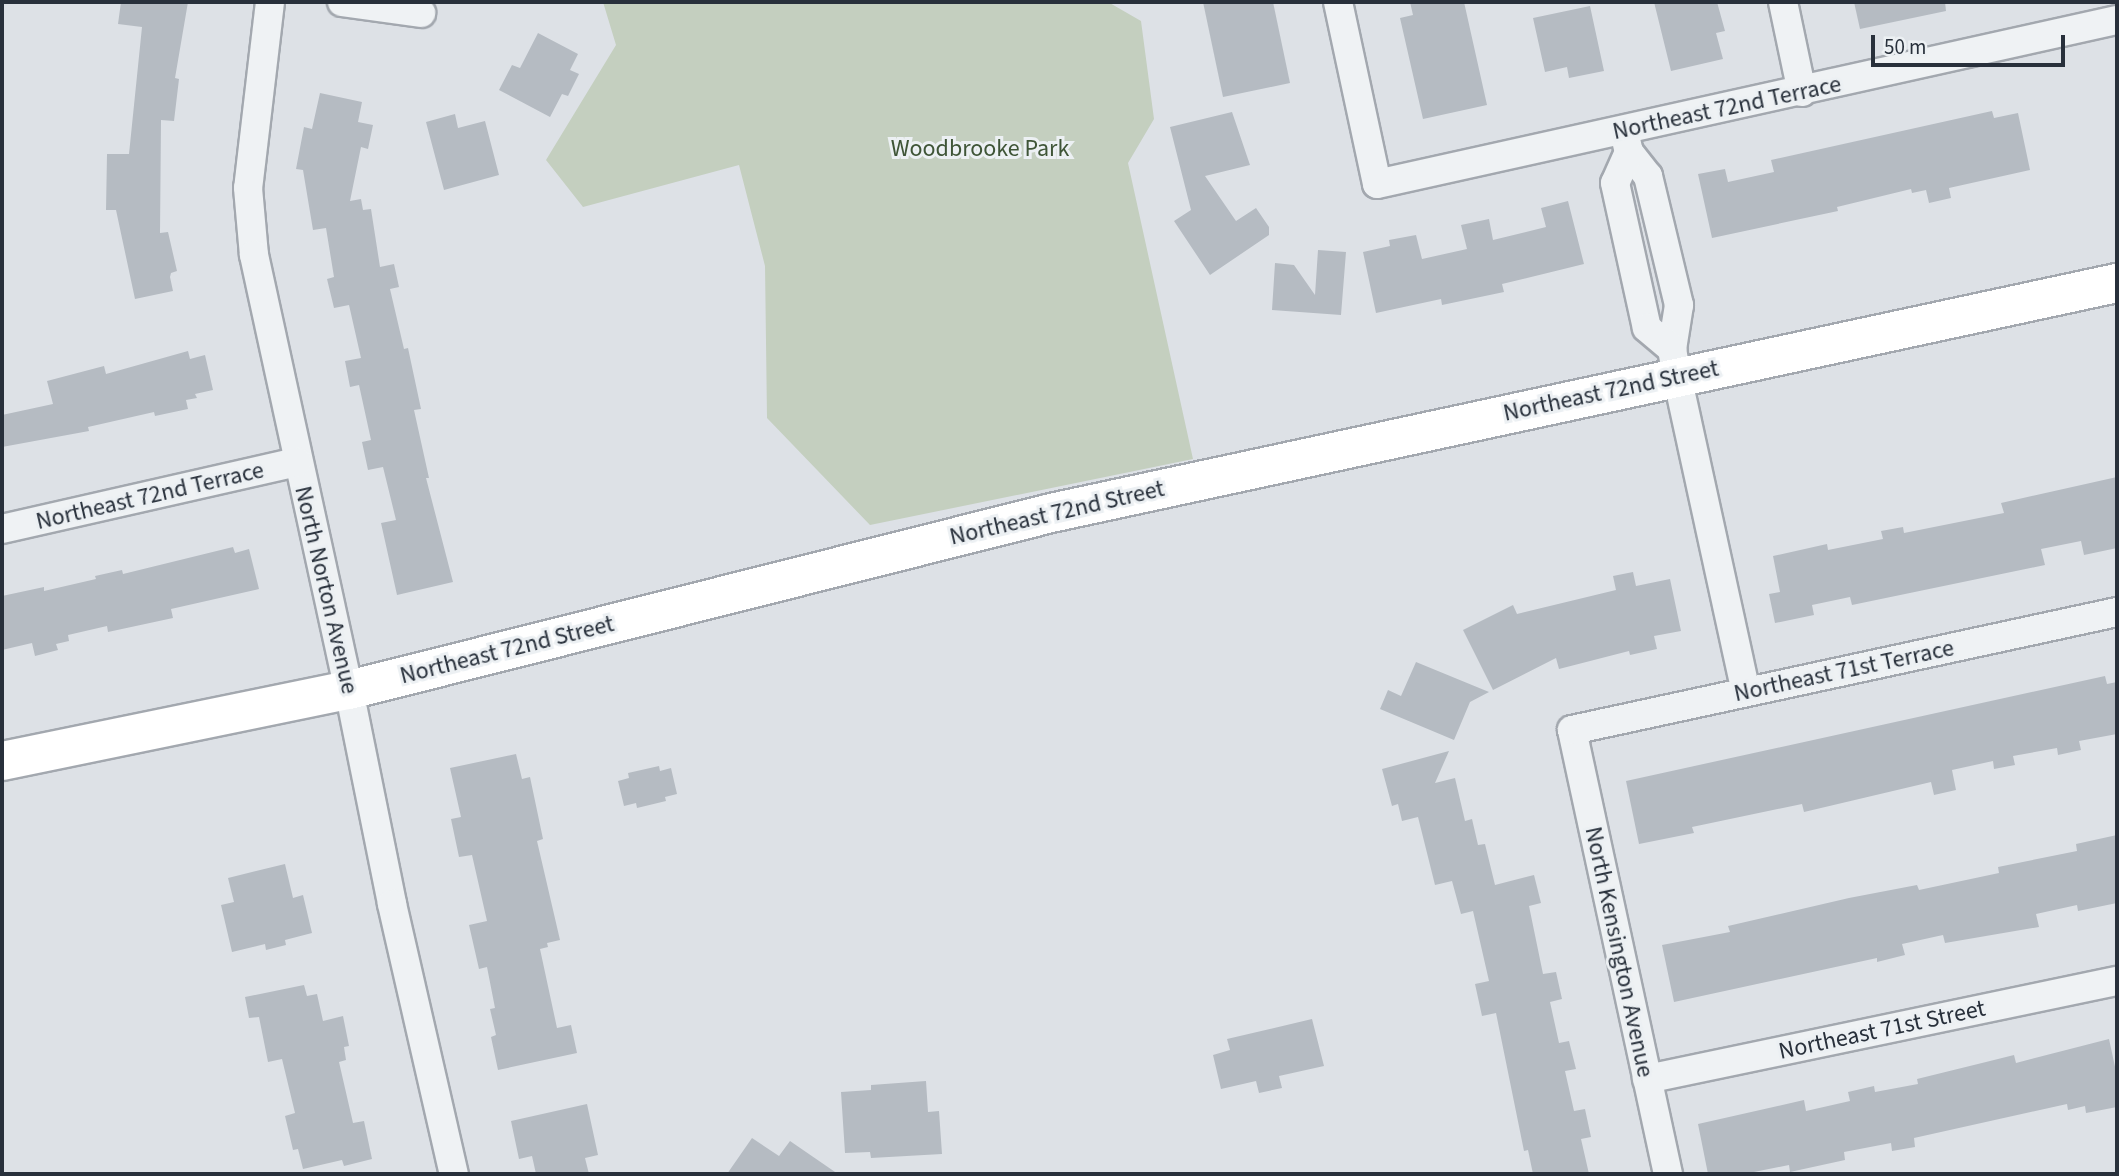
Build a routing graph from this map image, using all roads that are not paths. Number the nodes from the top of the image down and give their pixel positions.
1 (270, 2) edge
2 (342, 2) edge
3 (1338, 2) edge
4 (1783, 2) edge
5 (421, 13) dead end
6 (2117, 20) edge
7 (1802, 92) junction
8 (1627, 141) junction
9 (2117, 283) edge
10 (1675, 363) junction
11 (297, 462) junction
12 (2, 529) edge
13 (2117, 612) edge
14 (349, 690) junction
15 (1746, 692) junction
16 (1572, 730) joint
17 (2, 761) edge
18 (2117, 981) edge
19 (1647, 1079) junction
20 (454, 1174) edge
21 (1668, 1174) edge

1 - 11 street, North Norton Avenue
2 - 5 street
3 - 8 street, Northeast 72nd Terrace
4 - 7 street
6 - 7 street, Northeast 72nd Terrace
7 - 8 street, Northeast 72nd Terrace
8 - 10 street
9 - 10 main road, Northeast 72nd Street
10 - 14 main road, Northeast 72nd Street
10 - 15 street
11 - 12 street, Northeast 72nd Terrace
11 - 14 street, North Norton Avenue
13 - 15 street, Northeast 71st Terrace
14 - 17 main road, Northeast 72nd Street
14 - 20 street, North Norton Avenue
15 - 16 street, Northeast 71st Terrace
16 - 19 street, North Kensington Avenue
18 - 19 street, Northeast 71st Street
19 - 21 street, North Kensington Avenue

